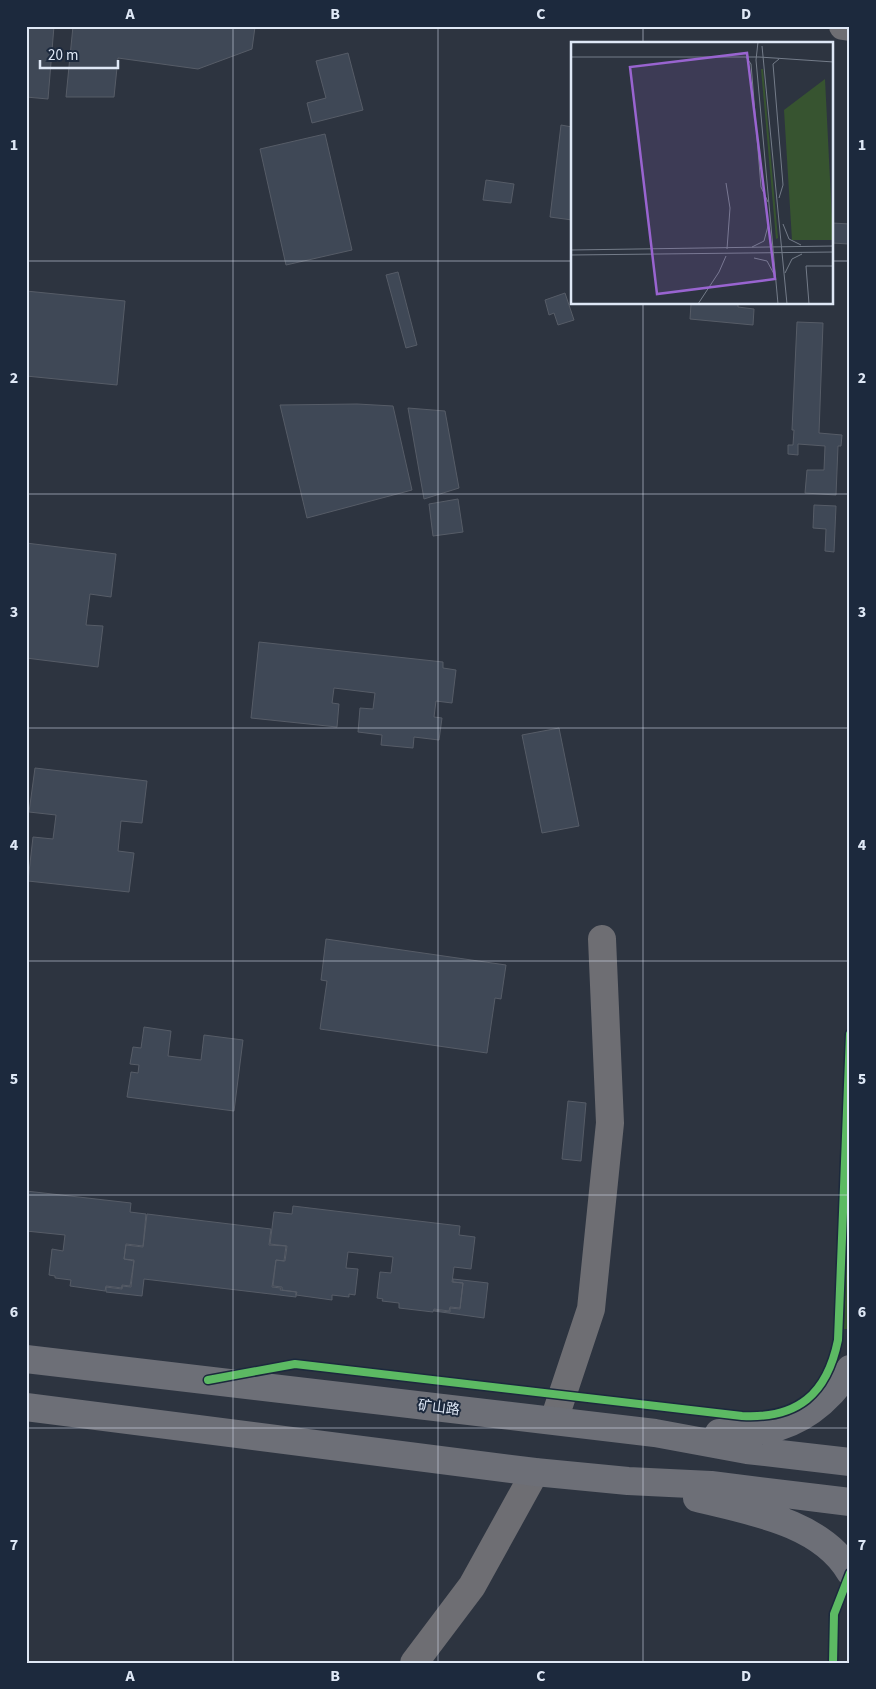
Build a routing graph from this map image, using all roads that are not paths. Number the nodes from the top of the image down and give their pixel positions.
1 (844, 26) edge
2 (850, 27) edge
3 (602, 939) dead end
4 (26, 1359) edge
5 (850, 1370) edge
6 (26, 1407) edge
7 (554, 1420) junction
8 (655, 1433) junction
9 (850, 1462) edge
10 (535, 1472) junction
11 (628, 1481) junction
12 (850, 1502) edge
13 (850, 1572) edge
14 (414, 1663) edge

1 - 2 street
3 - 7 street
4 - 7 main road, 矿山路
5 - 8 main road
6 - 10 main road
7 - 8 main road, 矿山路
8 - 9 main road, 矿山路
10 - 11 main road
10 - 14 street
11 - 12 main road
11 - 13 main road

